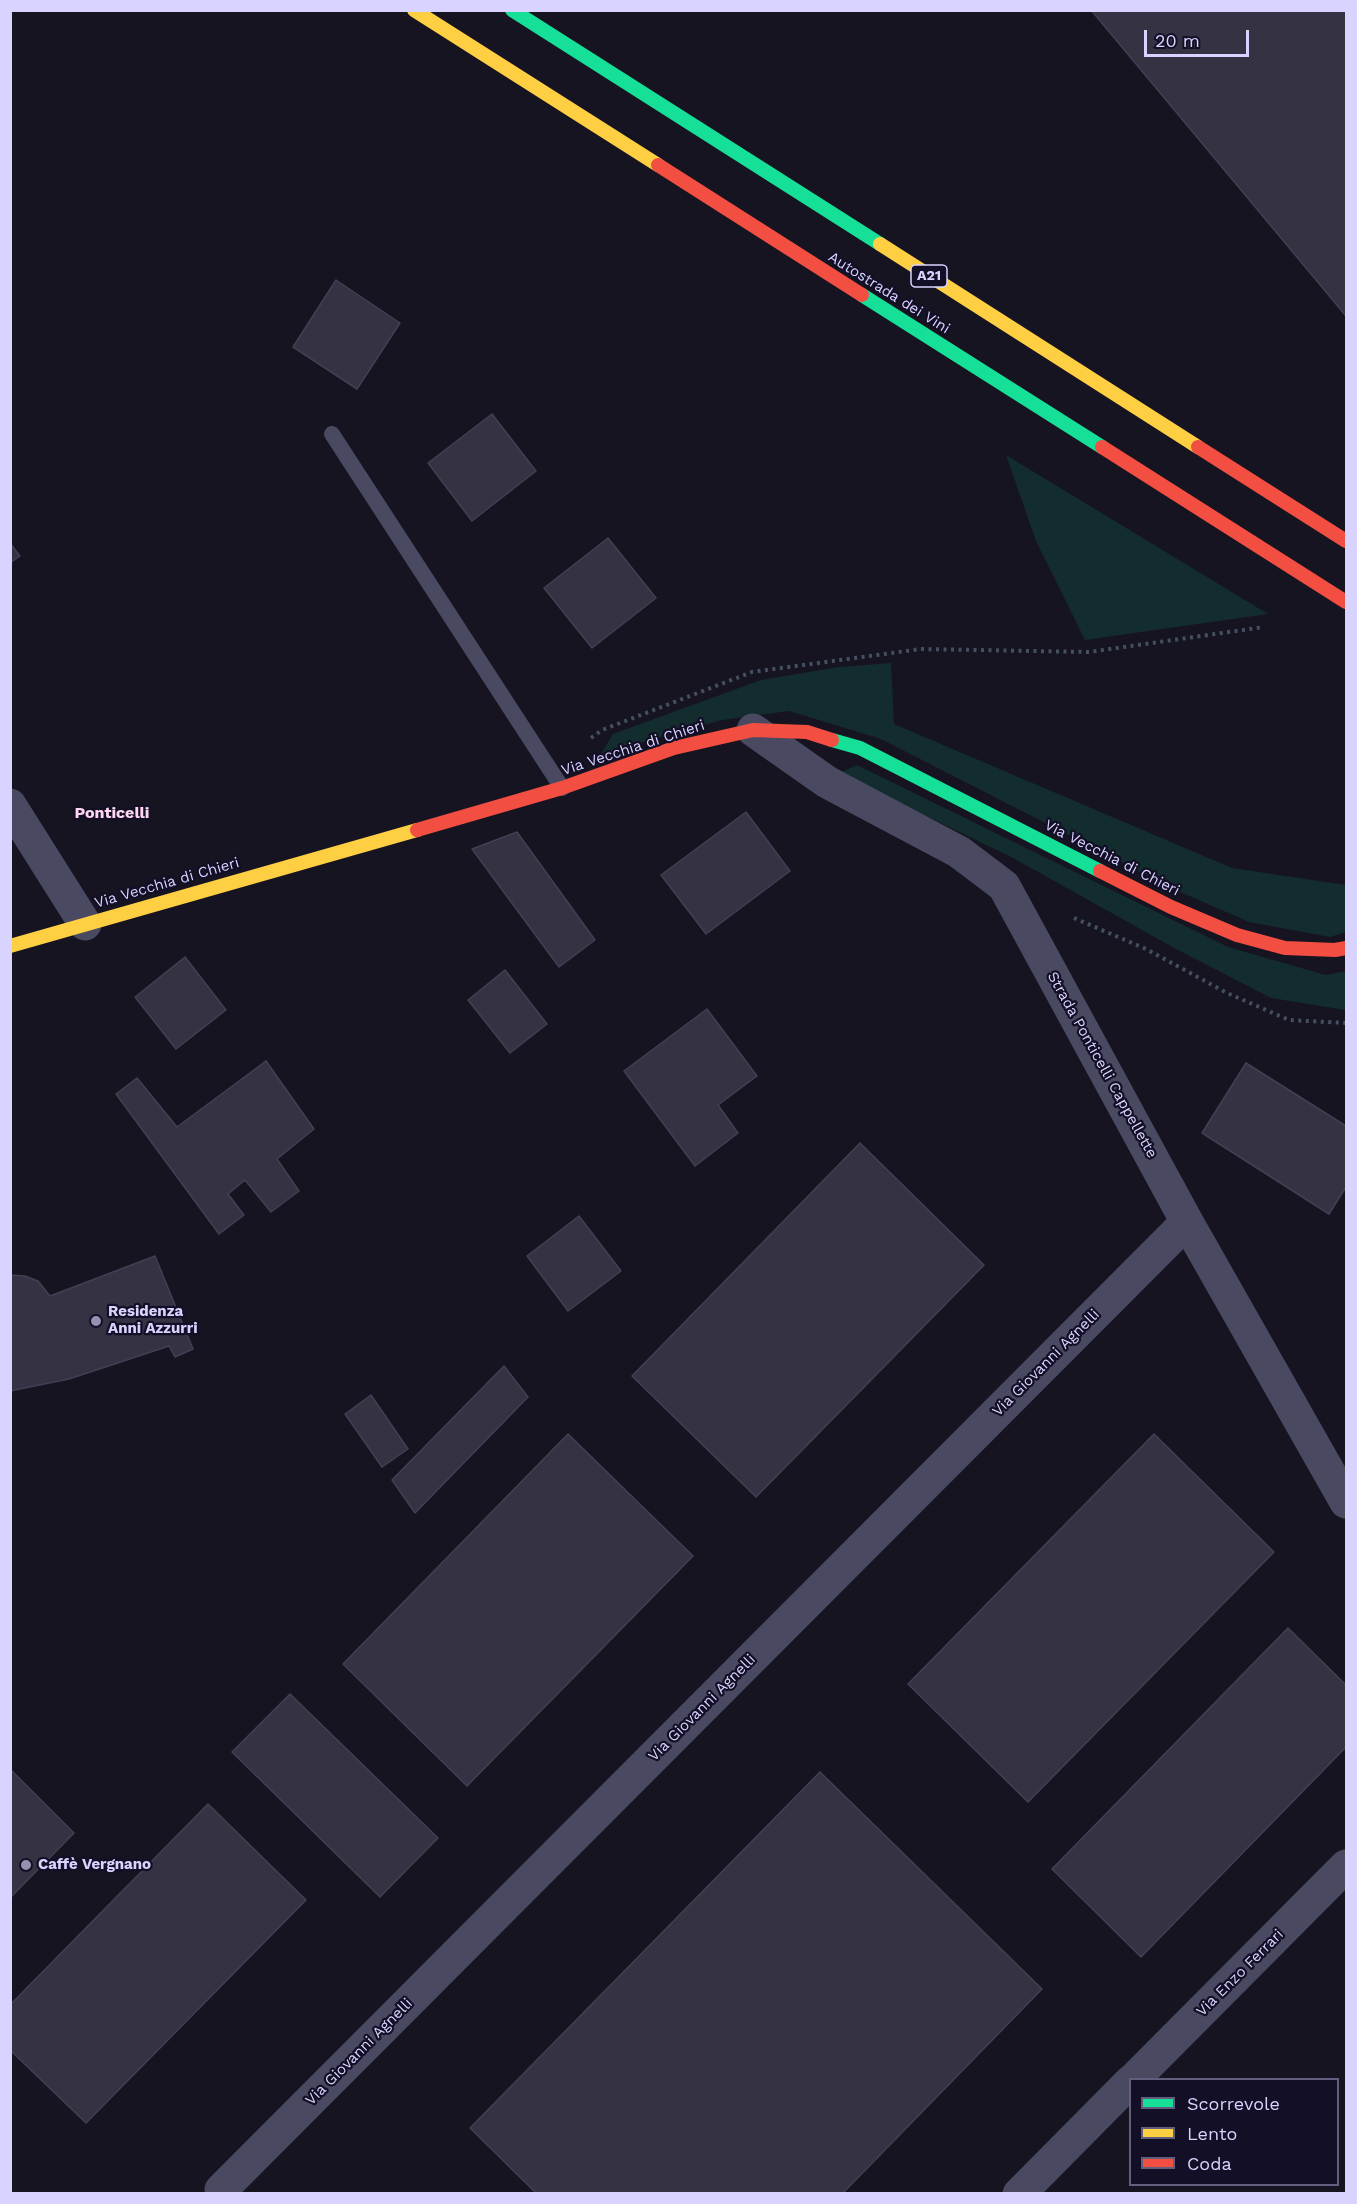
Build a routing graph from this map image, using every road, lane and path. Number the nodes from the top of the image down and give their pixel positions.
1 (414, 10) edge
2 (512, 10) edge
3 (528, 10) edge
4 (575, 50) junction
5 (332, 434) dead end
6 (1347, 541) edge
7 (1347, 602) edge
8 (1264, 627) dead end
9 (753, 730) junction
10 (549, 769) junction
11 (562, 788) junction
12 (10, 805) edge
13 (1074, 918) dead end
14 (86, 924) junction
15 (10, 946) edge
16 (1347, 948) edge
17 (1347, 1023) edge
18 (1187, 1222) junction
19 (1347, 1502) edge
20 (1347, 1866) edge
21 (1135, 2078) edge
22 (1129, 2084) edge
23 (221, 2192) edge
24 (1019, 2193) edge

1 - 7 main road, Autostrada dei Vini
2 - 4 main road, A21
3 - 4 main road
4 - 6 main road, A21
5 - 10 lane
8 - 10 path
9 - 11 main road, Via Vecchia di Chieri
9 - 16 main road, Via Vecchia di Chieri
9 - 18 street, Strada Ponticelli Cappellette
10 - 11 lane
11 - 14 main road, Via Vecchia di Chieri
12 - 14 street
13 - 17 path
14 - 15 main road, Via Vecchia di Chieri
18 - 19 street, Strada Ponticelli Cappellette
18 - 23 street, Via Giovanni Agnelli
20 - 21 street, Via Enzo Ferrari
22 - 24 street, Via Enzo Ferrari

